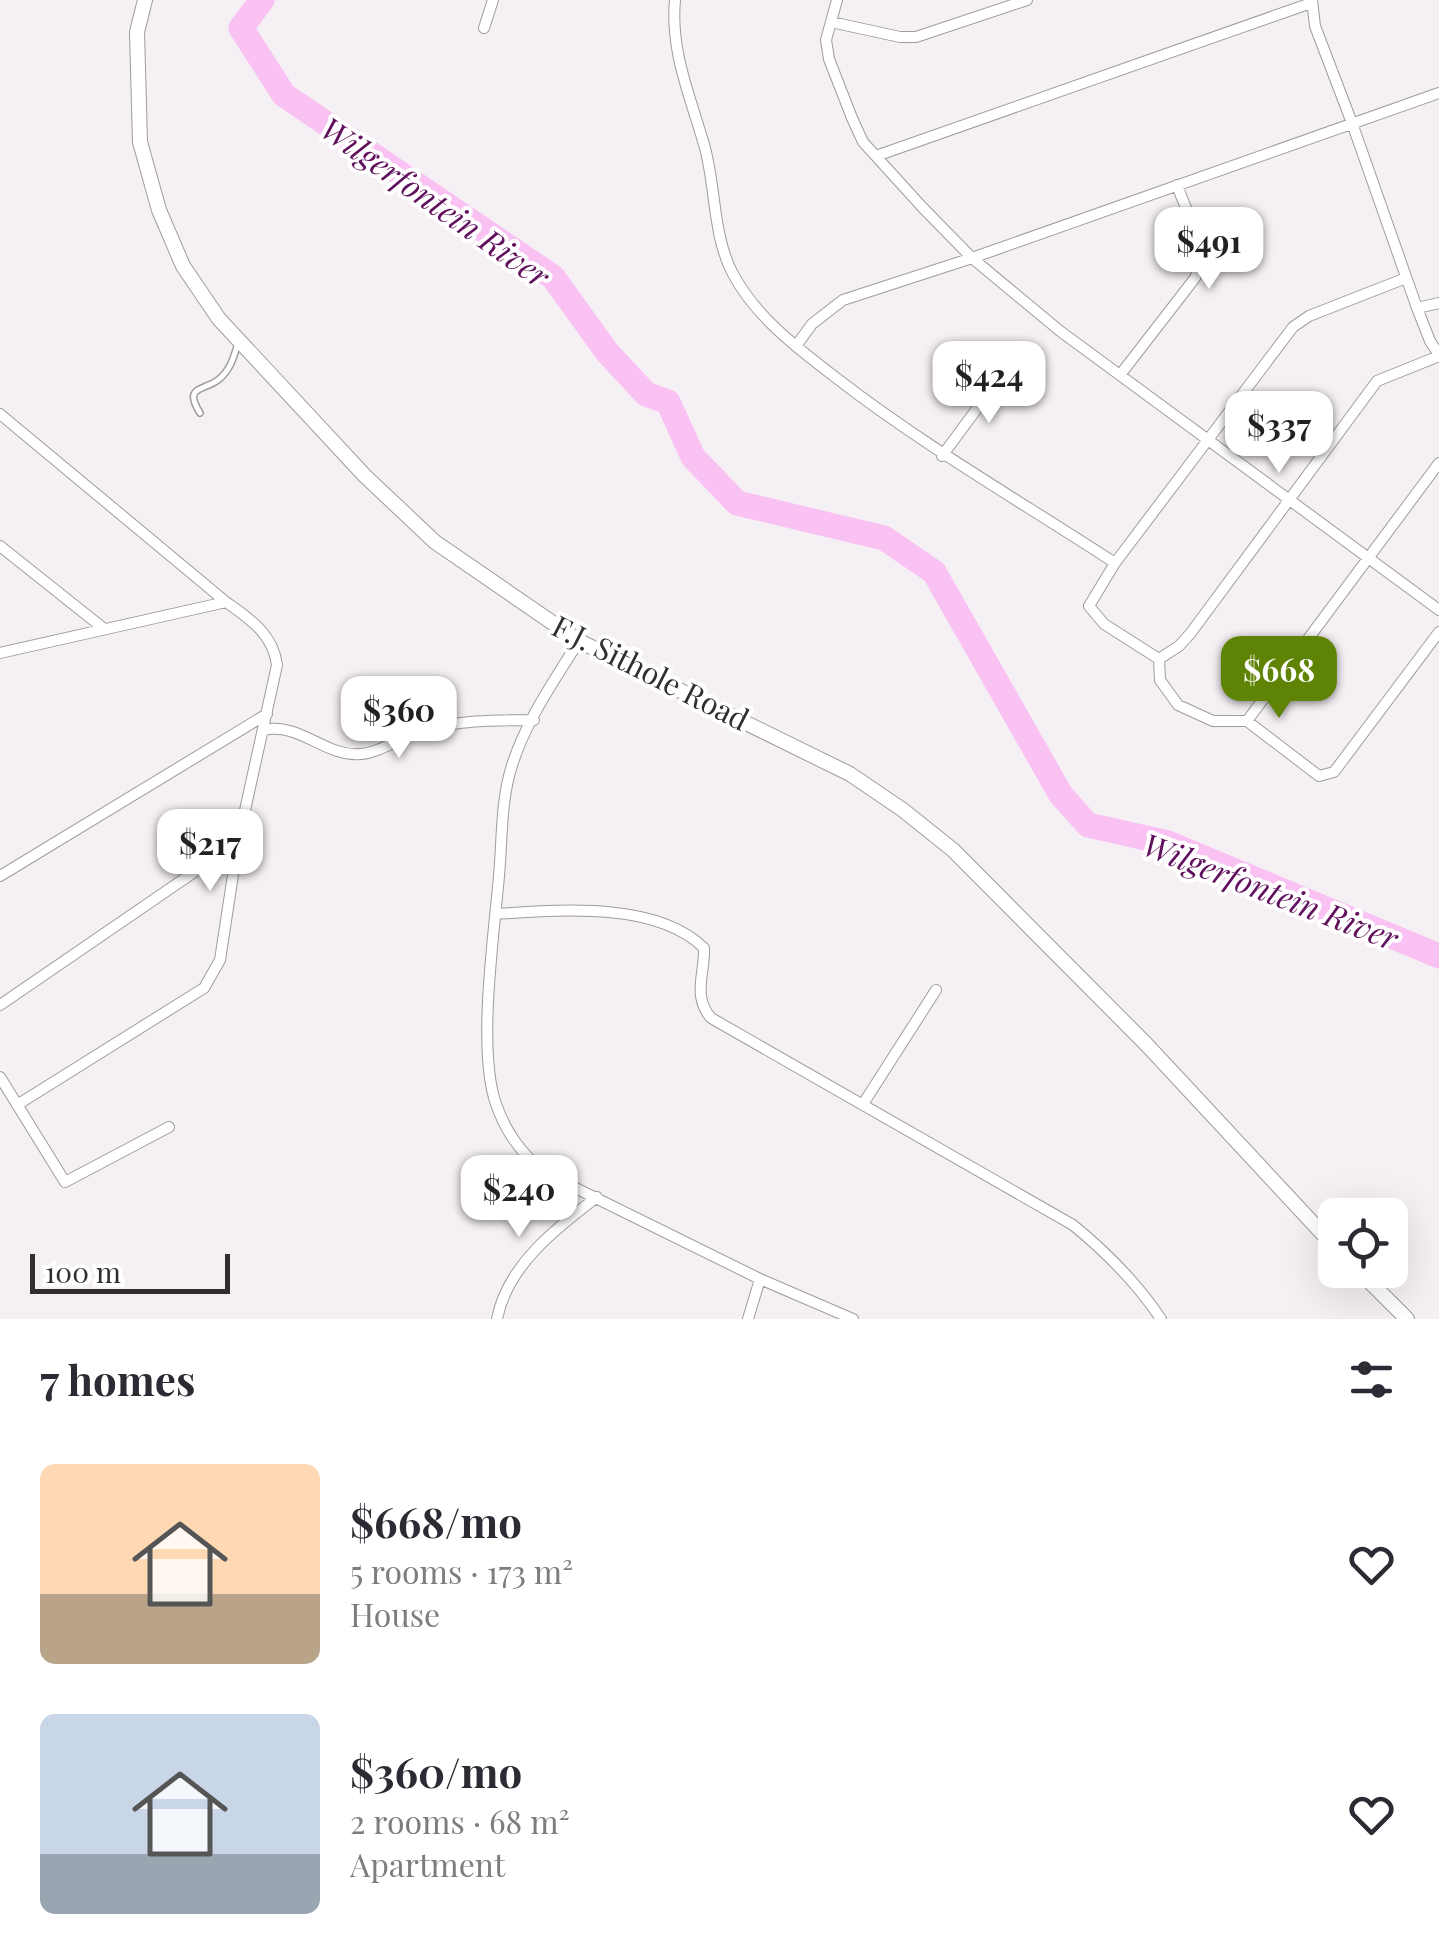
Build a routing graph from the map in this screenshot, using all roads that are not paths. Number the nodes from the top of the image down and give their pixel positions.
1 (145, 0) edge
2 (493, 0) edge
3 (676, 0) edge
4 (837, 0) edge
5 (1028, 0) edge
6 (1312, 1) edge
7 (831, 22) junction
8 (484, 28) dead end
9 (1439, 93) edge
10 (1352, 122) junction
11 (876, 156) junction
12 (1177, 185) junction
13 (972, 258) junction
14 (1406, 278) junction
15 (1439, 303) edge
16 (1417, 308) junction
17 (239, 340) junction
18 (796, 346) junction
19 (1439, 356) edge
20 (1004, 372) dead end
21 (1120, 375) junction
22 (200, 413) dead end
23 (0, 414) edge
24 (1208, 439) junction
25 (942, 456) junction
26 (1439, 463) edge
27 (1288, 498) junction
28 (0, 546) edge
29 (1370, 559) junction
30 (1114, 562) junction
31 (226, 602) junction
32 (1439, 610) edge
33 (103, 628) junction
34 (1439, 632) edge
35 (579, 641) junction
36 (0, 652) edge
37 (1158, 659) junction
38 (267, 714) junction
39 (534, 720) junction
40 (1246, 721) junction
41 (264, 730) junction
42 (238, 842) junction
43 (0, 876) edge
44 (496, 914) junction
45 (936, 990) dead end
46 (0, 1005) edge
47 (0, 1076) edge
48 (17, 1104) junction
49 (862, 1104) junction
50 (169, 1127) dead end
51 (596, 1198) junction
52 (1318, 1229) edge
53 (760, 1280) junction
54 (1376, 1288) edge
55 (497, 1319) edge
56 (748, 1319) edge
57 (852, 1319) edge
58 (1160, 1319) edge
59 (1407, 1319) edge

1 - 17 street, F.J. Sithole Road
2 - 8 street
3 - 18 street
4 - 7 street
5 - 7 street
6 - 10 street
6 - 11 street
7 - 11 street
9 - 10 street
10 - 12 street
10 - 14 street
11 - 13 street
12 - 13 street
12 - 21 street
13 - 18 street
13 - 21 street
14 - 16 street
14 - 24 street
15 - 16 street
16 - 19 street
17 - 22 lane
17 - 35 street, F.J. Sithole Road
18 - 25 street
19 - 27 street
20 - 25 street
21 - 24 street
23 - 31 street
24 - 27 street
24 - 30 street
25 - 30 street
26 - 29 street
27 - 29 street
27 - 37 street
28 - 33 street
29 - 32 street
29 - 40 street
30 - 37 street
31 - 33 street
31 - 38 street
33 - 36 street
34 - 40 street
35 - 39 street
35 - 52 street, F.J. Sithole Road
37 - 40 street
38 - 41 street
38 - 43 street
39 - 41 street
39 - 44 street
41 - 42 street
42 - 46 street
42 - 48 street
44 - 49 street
44 - 51 street
45 - 49 street
47 - 48 street
48 - 50 street
49 - 58 street
51 - 53 street
51 - 55 street
53 - 56 street
53 - 57 street
54 - 59 street

